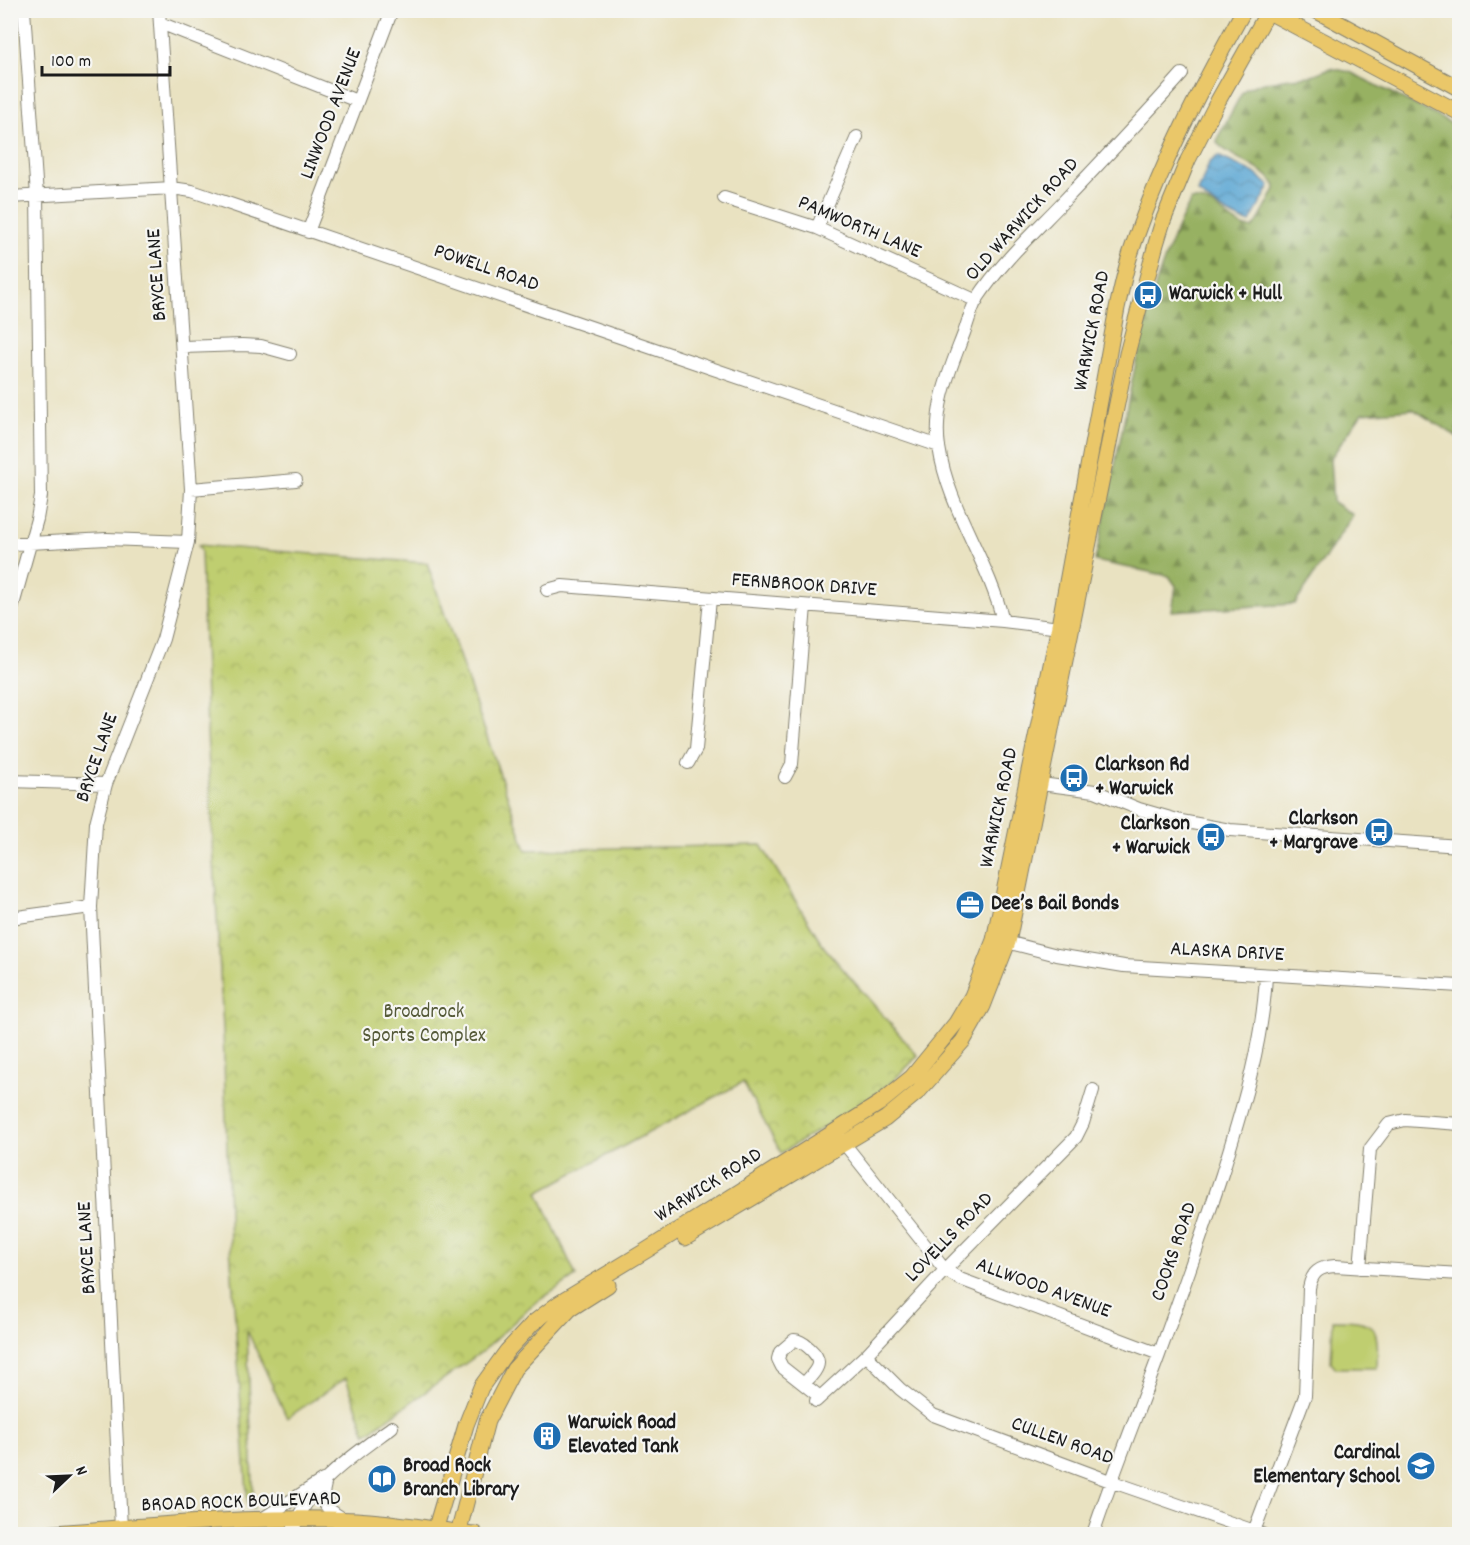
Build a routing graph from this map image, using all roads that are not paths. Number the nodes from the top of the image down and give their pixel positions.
1 (24, 10) edge
2 (392, 10) edge
3 (1244, 10) edge
4 (1314, 10) edge
5 (1267, 11) edge
6 (160, 17) edge
7 (1182, 74) dead end
8 (1460, 89) edge
9 (357, 102) junction
10 (1460, 113) edge
11 (856, 136) dead end
12 (172, 188) junction
13 (37, 196) junction
14 (10, 197) edge
15 (724, 198) dead end
16 (817, 228) junction
17 (308, 232) junction
18 (977, 300) junction
19 (183, 347) junction
20 (290, 354) dead end
21 (939, 446) junction
22 (296, 480) dead end
23 (191, 489) junction
24 (188, 542) junction
25 (29, 543) junction
26 (10, 544) edge
27 (547, 590) dead end
28 (710, 599) junction
29 (805, 606) junction
30 (10, 616) edge
31 (1004, 621) junction
32 (1065, 628) junction
33 (688, 763) dead end
34 (785, 777) dead end
35 (10, 781) edge
36 (1034, 783) junction
37 (106, 784) junction
38 (1460, 846) edge
39 (91, 907) junction
40 (10, 918) edge
41 (1001, 941) junction
42 (1266, 975) junction
43 (1460, 986) edge
44 (1094, 1090) dead end
45 (1460, 1124) edge
46 (839, 1137) junction
47 (1360, 1268) junction
48 (945, 1270) junction
49 (1460, 1274) edge
50 (1160, 1354) junction
51 (866, 1355) junction
52 (804, 1384) dead end
53 (392, 1427) dead end
54 (326, 1478) junction
55 (1110, 1481) junction
56 (262, 1519) junction
57 (296, 1519) junction
58 (345, 1520) junction
59 (122, 1531) edge
60 (435, 1532) edge
61 (44, 1534) edge
62 (292, 1534) edge
63 (458, 1534) edge
64 (474, 1534) edge
65 (1093, 1534) edge
66 (1257, 1534) edge

1 - 13 street
2 - 9 street, LINWOOD AVENUE
3 - 32 main road, WARWICK ROAD
4 - 8 main road
5 - 10 main road
5 - 32 main road, WARWICK ROAD
6 - 9 street
6 - 12 street, BRYCE LANE
7 - 18 street, OLD WARWICK ROAD
9 - 17 street, LINWOOD AVENUE
11 - 16 street
12 - 13 street, POWELL ROAD
12 - 17 street, POWELL ROAD
12 - 19 street, BRYCE LANE
13 - 14 street, POWELL ROAD
13 - 25 street
15 - 16 street, PAMWORTH LANE
16 - 18 street, PAMWORTH LANE
17 - 21 street, POWELL ROAD
18 - 21 street, OLD WARWICK ROAD
19 - 20 street
19 - 23 street, BRYCE LANE
21 - 31 street, OLD WARWICK ROAD
22 - 23 street
23 - 24 street, BRYCE LANE
24 - 25 street
24 - 37 street, BRYCE LANE
25 - 26 street
25 - 30 street
27 - 28 street, FERNBROOK DRIVE
28 - 29 street, FERNBROOK DRIVE
28 - 33 street
29 - 31 street, FERNBROOK DRIVE
29 - 34 street
31 - 32 street, FERNBROOK DRIVE
32 - 36 main road, WARWICK ROAD
35 - 37 street
36 - 38 street
36 - 41 main road, WARWICK ROAD
37 - 39 street, BRYCE LANE
39 - 40 street
39 - 59 street, BRYCE LANE
41 - 42 street, ALASKA DRIVE
41 - 46 main road, WARWICK ROAD
42 - 43 street, ALASKA DRIVE
42 - 50 street, COOKS ROAD
44 - 48 street, LOVELLS ROAD
45 - 47 street
46 - 48 street, ALLWOOD AVENUE
46 - 60 main road, WARWICK ROAD
46 - 63 main road, WARWICK ROAD
47 - 49 street
47 - 66 street
48 - 50 street, ALLWOOD AVENUE
48 - 51 street, LOVELLS ROAD
50 - 55 street, COOKS ROAD
51 - 52 street, LOVELLS ROAD
51 - 55 street, CULLEN ROAD
53 - 54 street
54 - 56 street
54 - 57 street
54 - 58 street
55 - 65 street, COOKS ROAD
55 - 66 street, CULLEN ROAD
56 - 57 main road, BROAD ROCK BOULEVARD
56 - 59 main road, BROAD ROCK BOULEVARD
57 - 58 main road, BROAD ROCK BOULEVARD
57 - 62 street
58 - 60 main road, BROAD ROCK BOULEVARD
59 - 61 main road, BROAD ROCK BOULEVARD
60 - 63 main road, BROAD ROCK BOULEVARD
63 - 64 main road, BROAD ROCK BOULEVARD

